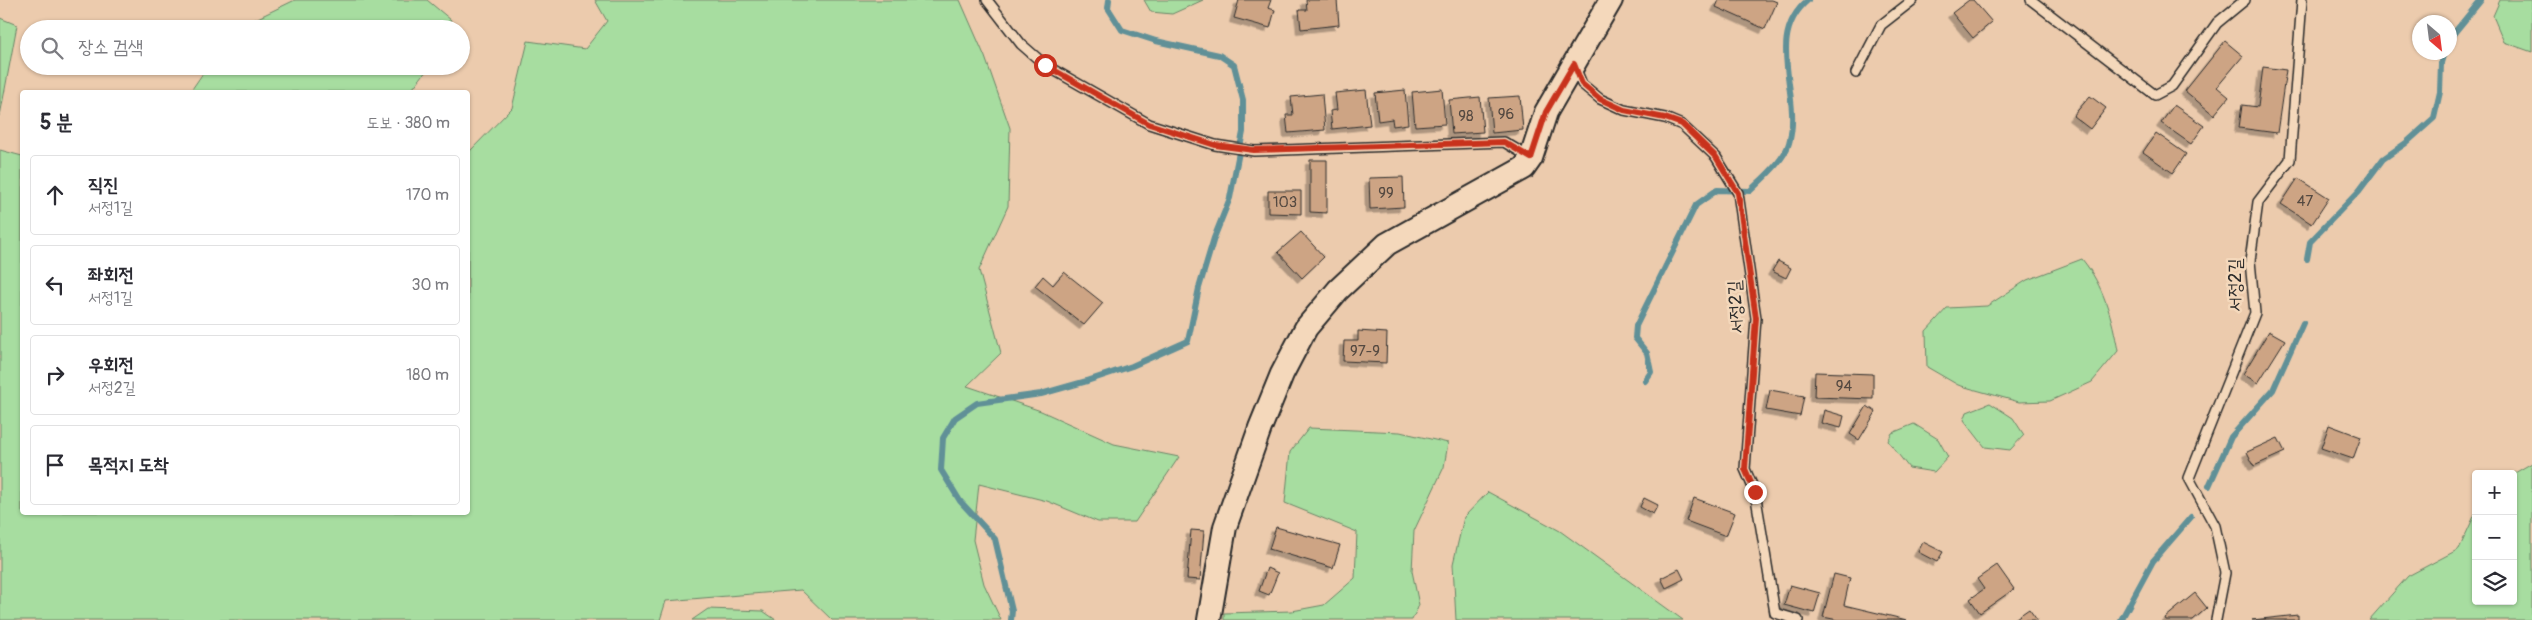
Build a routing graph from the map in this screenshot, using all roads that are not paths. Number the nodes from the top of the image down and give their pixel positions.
1 (986, 0) edge
2 (1611, 0) edge
3 (1913, 0) edge
4 (2031, 0) edge
5 (2245, 0) edge
6 (2302, 0) edge
7 (1574, 64) junction
8 (1856, 73) dead end
9 (1531, 158) junction
10 (1209, 620) edge
11 (1798, 620) edge
12 (2216, 620) edge

1 - 9 lane
2 - 7 street
3 - 8 lane
4 - 5 lane
6 - 12 lane, 서정2길
7 - 9 street
7 - 11 lane, 서정2길
9 - 10 street

